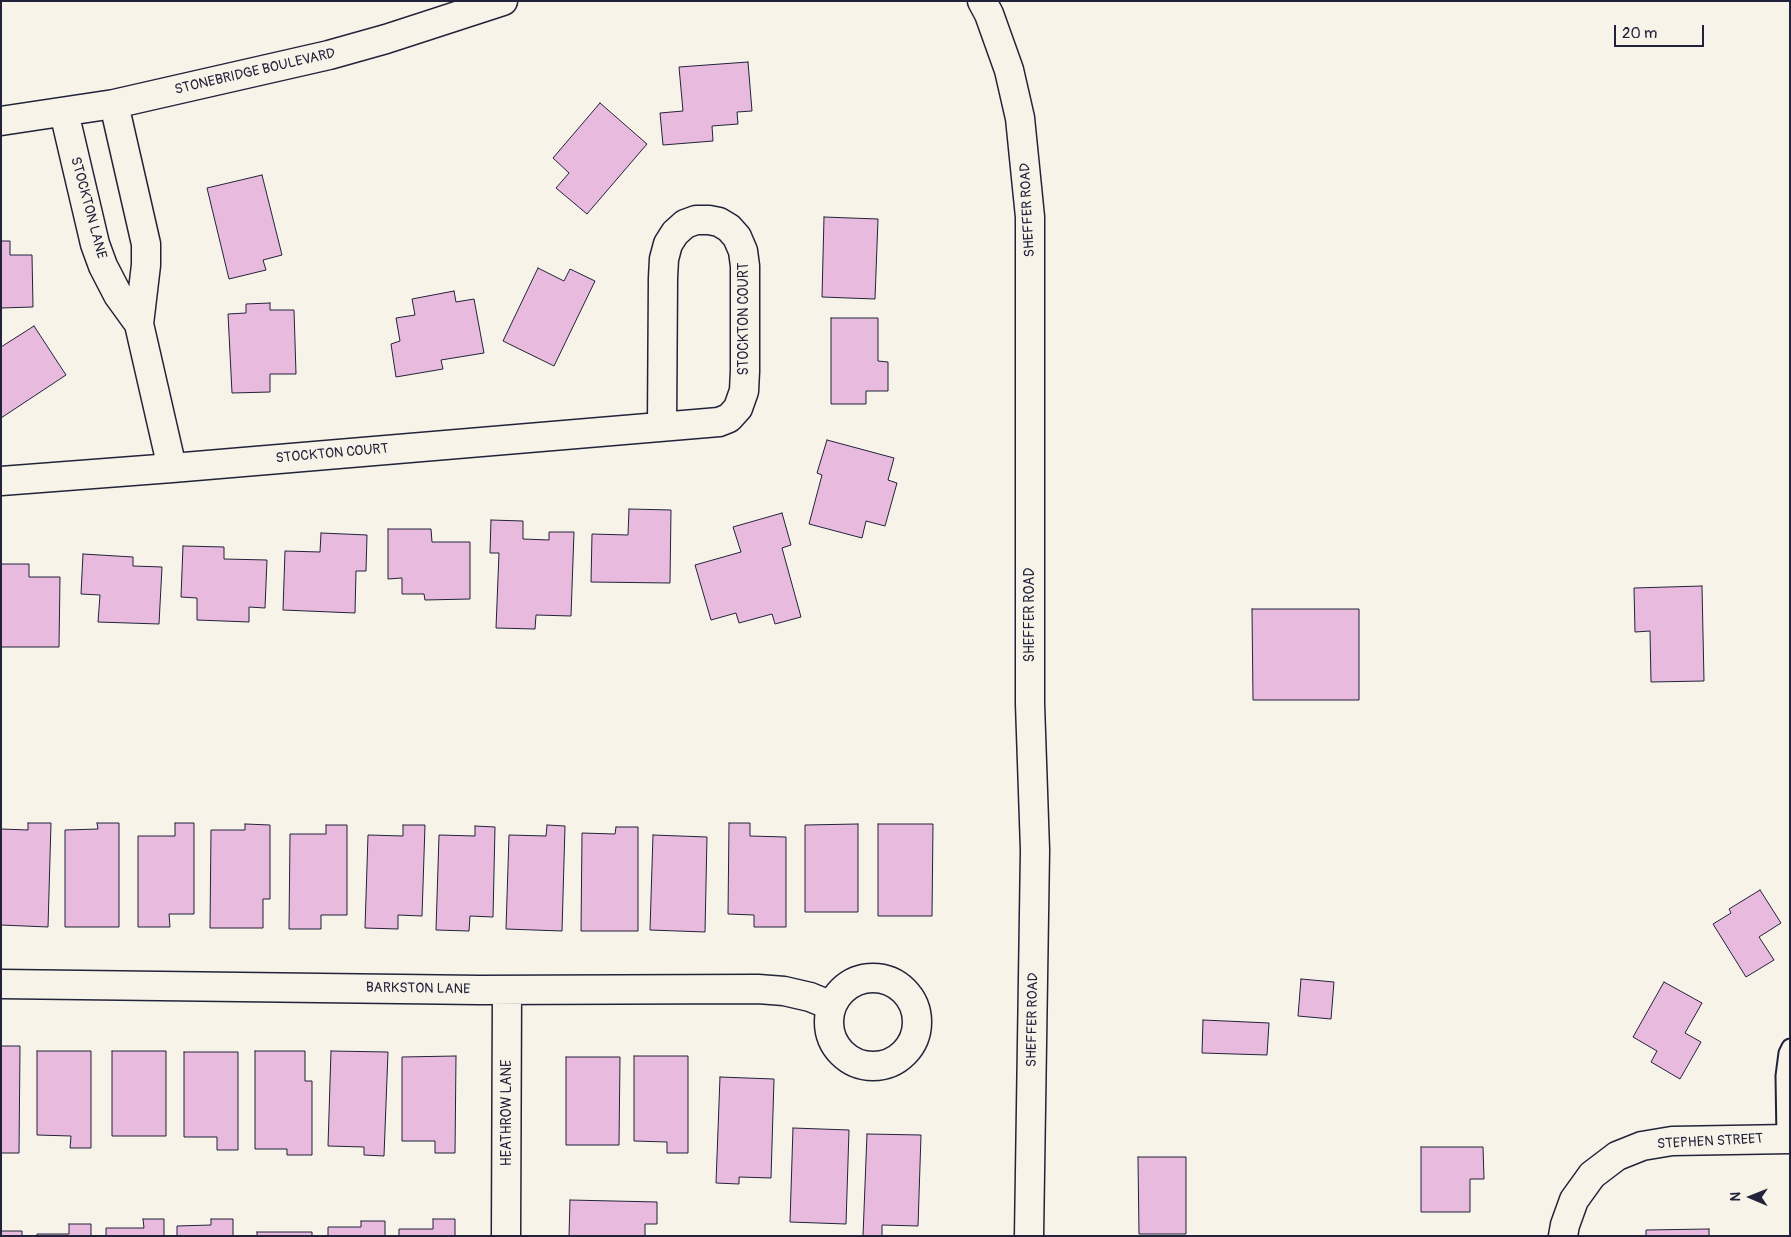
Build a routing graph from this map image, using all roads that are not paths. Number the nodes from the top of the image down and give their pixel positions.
1 (982, 1) edge
2 (494, 3) edge
3 (114, 104) junction
4 (64, 112) junction
5 (1, 121) edge
6 (139, 324) junction
7 (662, 426) junction
8 (172, 468) junction
9 (1, 481) edge
10 (1, 984) edge
11 (507, 990) junction
12 (832, 1006) dead end
13 (1790, 1047) edge
14 (1787, 1139) edge
15 (506, 1236) edge
16 (1029, 1236) edge
17 (1563, 1236) edge

1 - 16 street, SHEFFER ROAD
2 - 3 street, STONEBRIDGE BOULEVARD
3 - 4 street, STONEBRIDGE BOULEVARD
3 - 6 street, STOCKTON LANE
4 - 5 street, STONEBRIDGE BOULEVARD
4 - 6 street, STOCKTON LANE
6 - 8 street, STOCKTON LANE
7 - 7 street, STOCKTON COURT
7 - 8 street, STOCKTON COURT
8 - 9 street, STOCKTON COURT
10 - 11 street, BARKSTON LANE
11 - 12 street, BARKSTON LANE
11 - 15 street, HEATHROW LANE
13 - 14 lane, STEPHEN STREET
14 - 17 street, STEPHEN STREET

